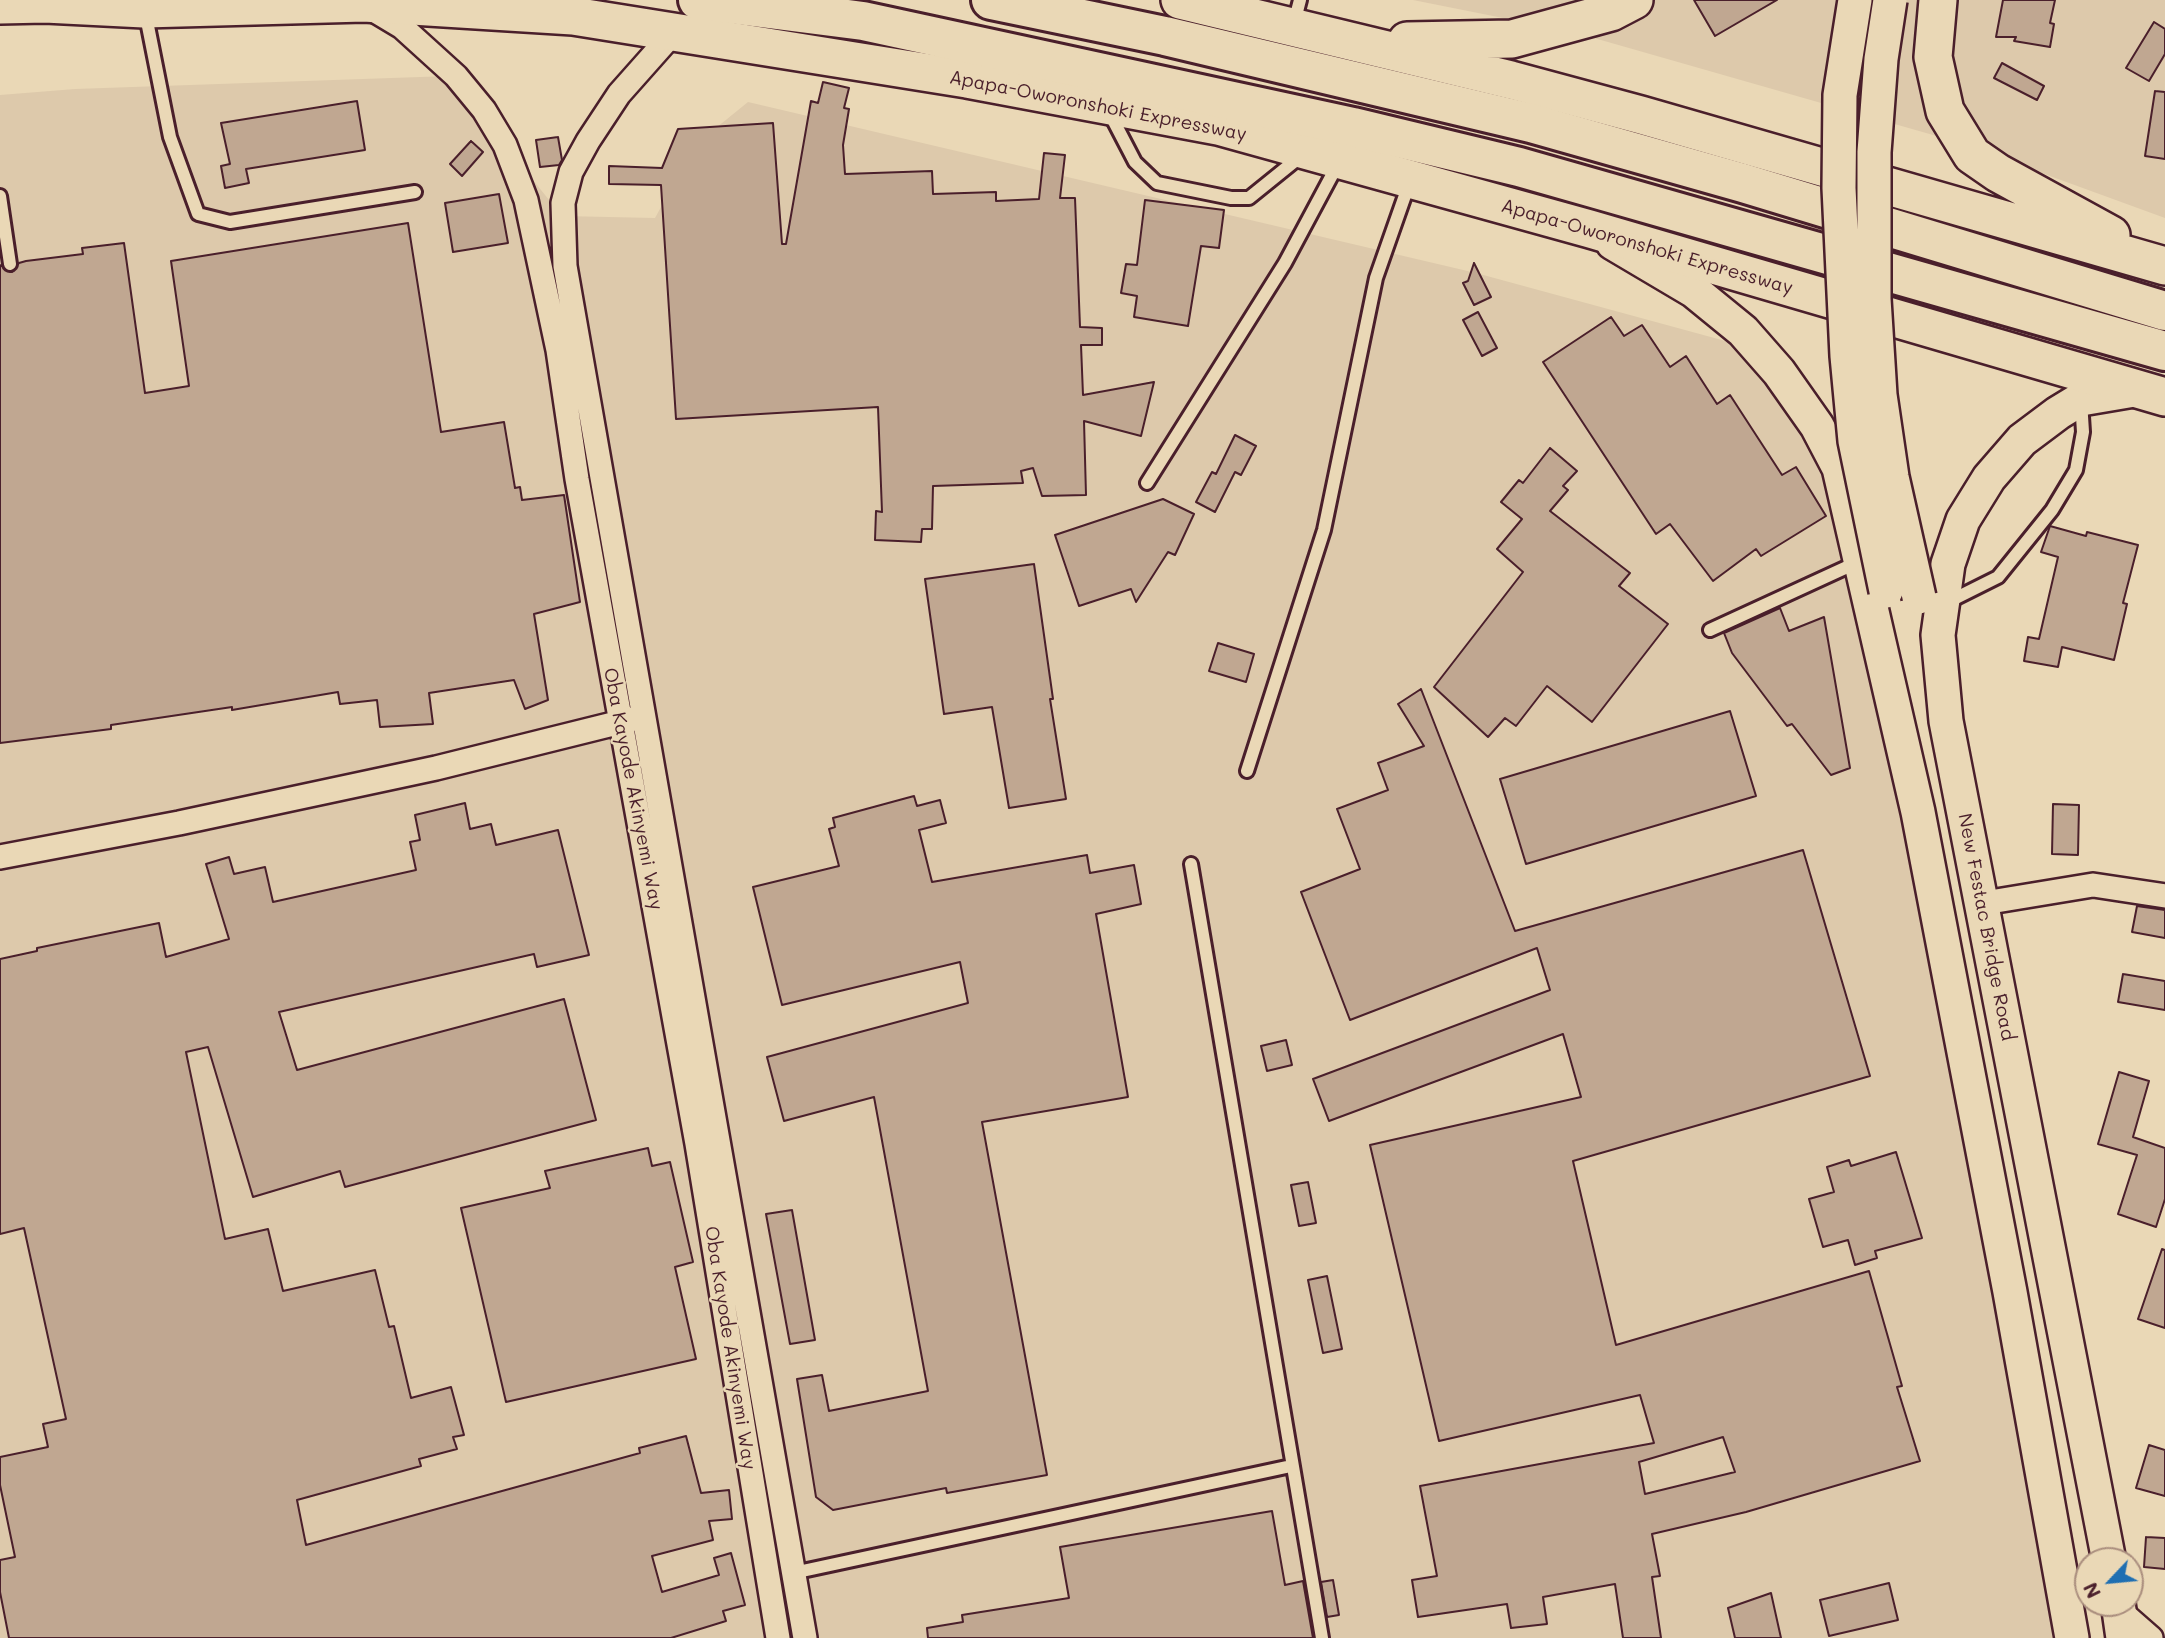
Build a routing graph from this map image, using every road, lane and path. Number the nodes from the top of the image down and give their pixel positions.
1 (698, 0) edge
2 (991, 0) edge
3 (1180, 0) edge
4 (1634, 0) edge
5 (1855, 0) edge
6 (1890, 0) edge
7 (1938, 0) edge
8 (364, 3) junction
9 (0, 5) edge
10 (1242, 8) edge
11 (144, 9) junction
12 (1297, 14) edge
13 (674, 32) junction
14 (1353, 42) junction
15 (1106, 105) junction
16 (1338, 146) junction
17 (1410, 180) junction
18 (415, 192) dead end
19 (0, 196) edge
20 (1590, 229) junction
21 (10, 264) dead end
22 (2165, 265) edge
23 (2165, 311) edge
24 (2165, 351) edge
25 (2153, 393) edge
26 (2081, 400) junction
27 (1147, 483) dead end
28 (1862, 560) junction
29 (1930, 601) junction
30 (1710, 630) dead end
31 (643, 718) junction
32 (620, 721) junction
33 (1247, 771) dead end
34 (0, 857) edge
35 (1191, 864) dead end
36 (2165, 895) edge
37 (1984, 903) junction
38 (2019, 1097) junction
39 (1975, 1103) junction
40 (1291, 1466) junction
41 (2106, 1547) edge
42 (793, 1573) junction
43 (2120, 1617) edge
44 (778, 1638) edge
45 (805, 1638) edge
46 (1322, 1638) edge
47 (2072, 1638) edge
48 (2151, 1638) edge

1 - 16 highway, Apapa-Oworonshoki Expressway
2 - 23 highway
3 - 10 main road
4 - 14 main road
5 - 39 main road, bridge
6 - 29 main road, bridge
7 - 22 main road
8 - 11 main road, Apapa-Oworonshoki Expressway
8 - 13 main road, Apapa-Oworonshoki Expressway
8 - 32 street, Oba Kayode Akinyemi Way
9 - 11 main road, Apapa-Oworonshoki Expressway
10 - 12 main road
11 - 18 lane
12 - 14 main road
13 - 15 main road, Apapa-Oworonshoki Expressway
13 - 31 street, Oba Kayode Akinyemi Way
14 - 22 main road
15 - 16 main road, Apapa-Oworonshoki Expressway
15 - 16 lane
16 - 17 main road, Apapa-Oworonshoki Expressway
16 - 24 highway, Apapa-Oworonshoki Expressway
16 - 27 lane
17 - 20 main road, Apapa-Oworonshoki Expressway
17 - 33 lane
19 - 21 lane
20 - 25 main road, Apapa-Oworonshoki Expressway
20 - 28 main road
25 - 26 main road, New Festac Bridge Road
26 - 29 main road, New Festac Bridge Road
26 - 29 lane
28 - 30 lane
28 - 39 main road
29 - 37 main road, New Festac Bridge Road
29 - 38 main road
31 - 32 street
31 - 42 street, Oba Kayode Akinyemi Way
32 - 34 street
32 - 44 street, Oba Kayode Akinyemi Way
35 - 40 lane
36 - 37 street
37 - 38 main road, New Festac Bridge Road
38 - 41 main road, New Festac Bridge Road
39 - 47 main road
40 - 42 lane
40 - 46 lane
42 - 45 street, Oba Kayode Akinyemi Way
43 - 48 street

